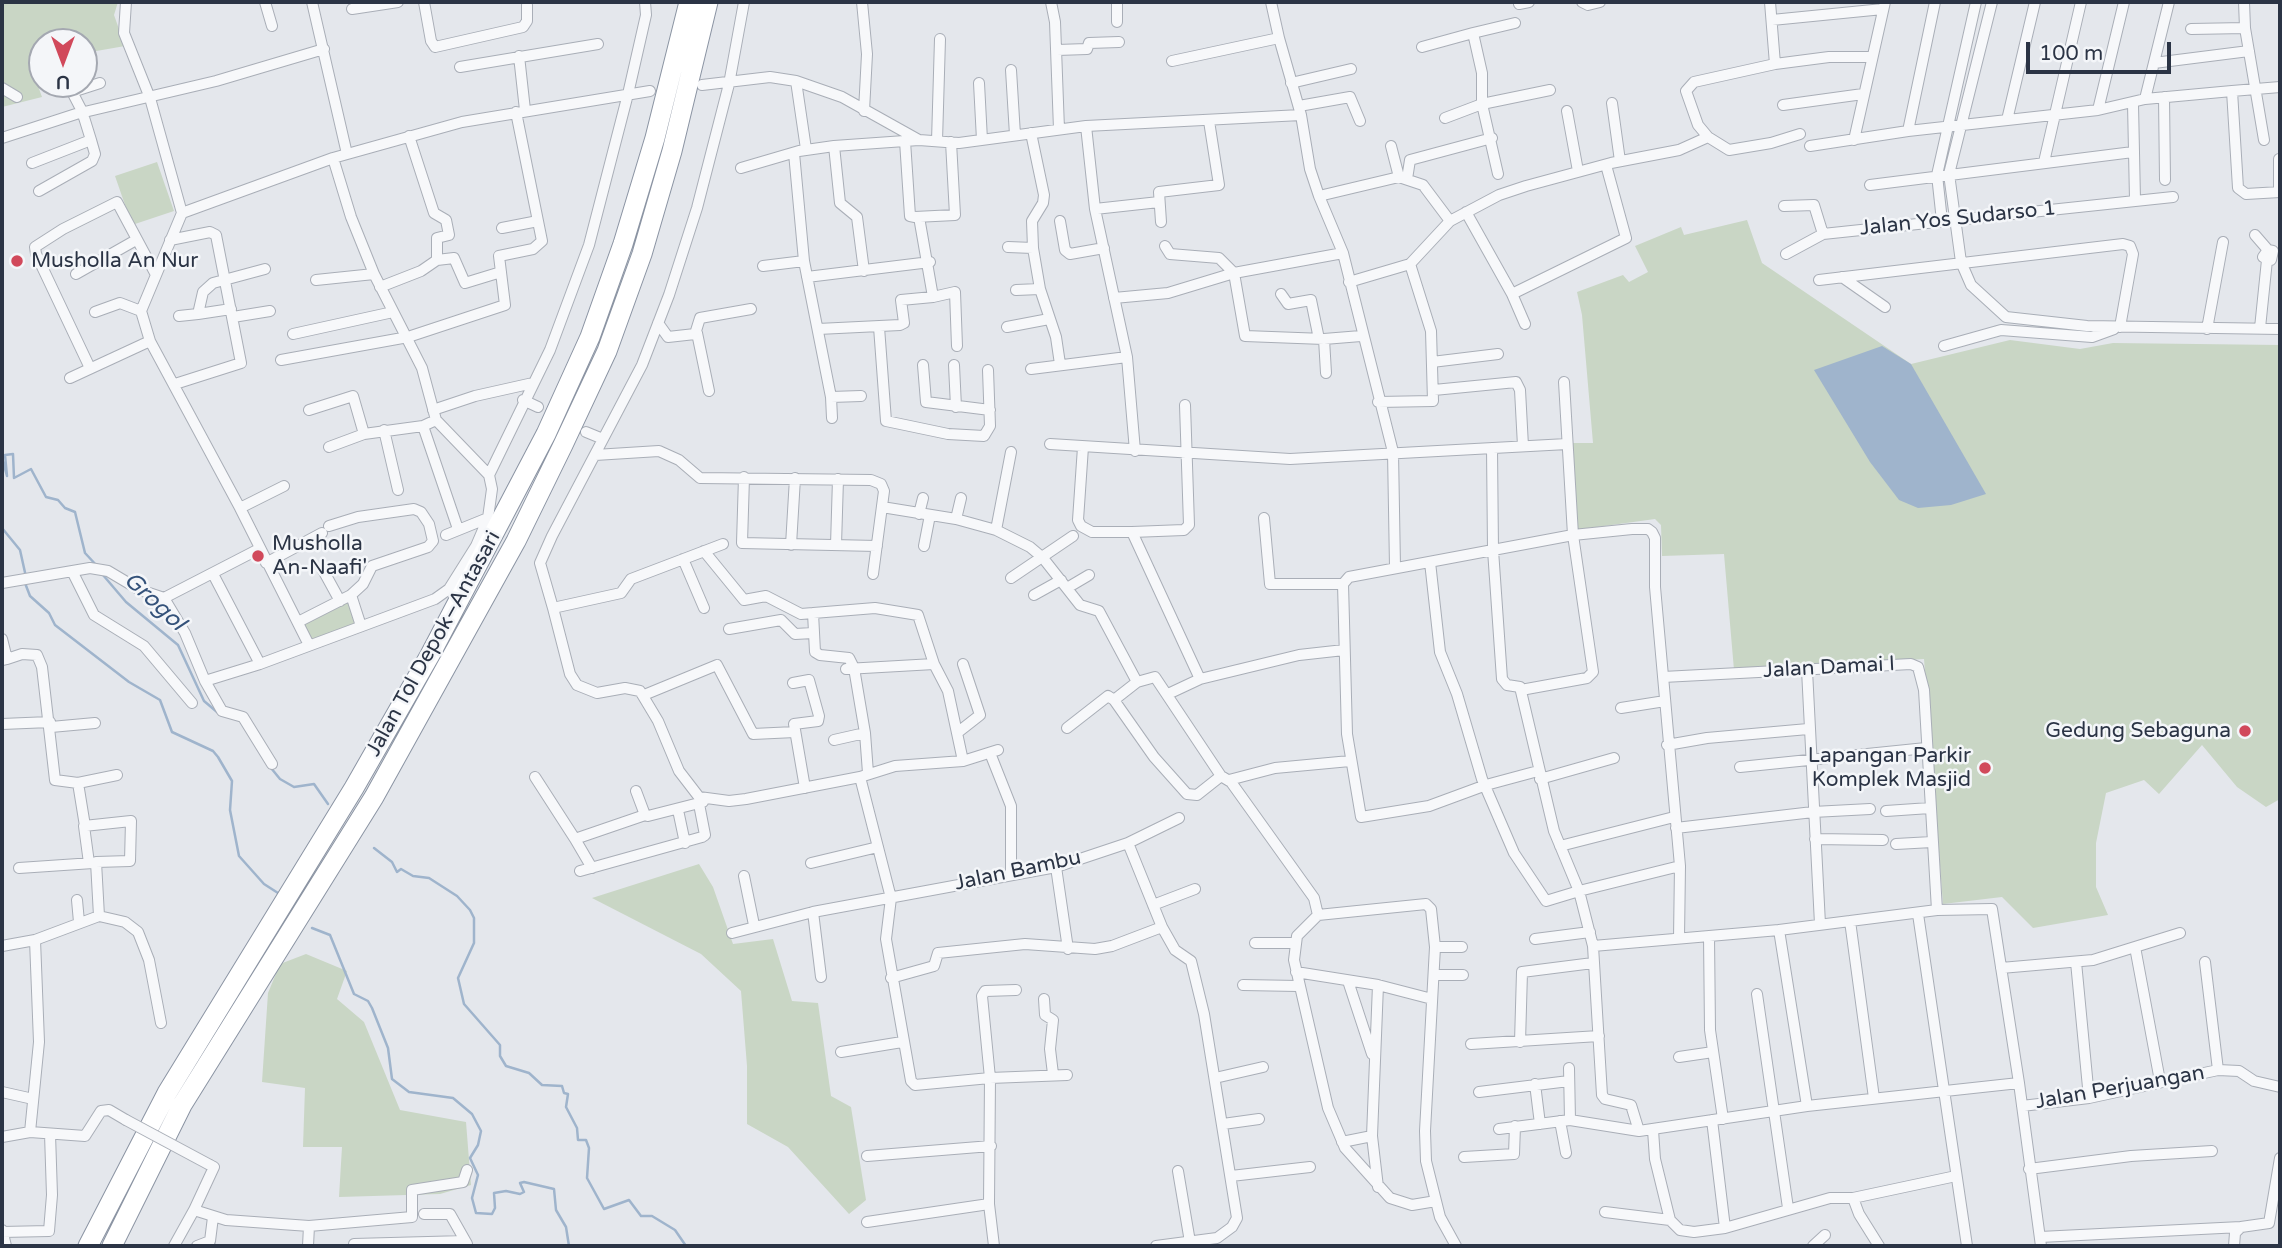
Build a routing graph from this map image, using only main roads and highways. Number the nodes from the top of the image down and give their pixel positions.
1 (689, 2) edge
2 (708, 2) edge
3 (88, 1246) edge
4 (111, 1246) edge

1 - 3 highway, Jalan Tol Depok–Antasari
2 - 4 highway, Jalan Tol Depok–Antasari

